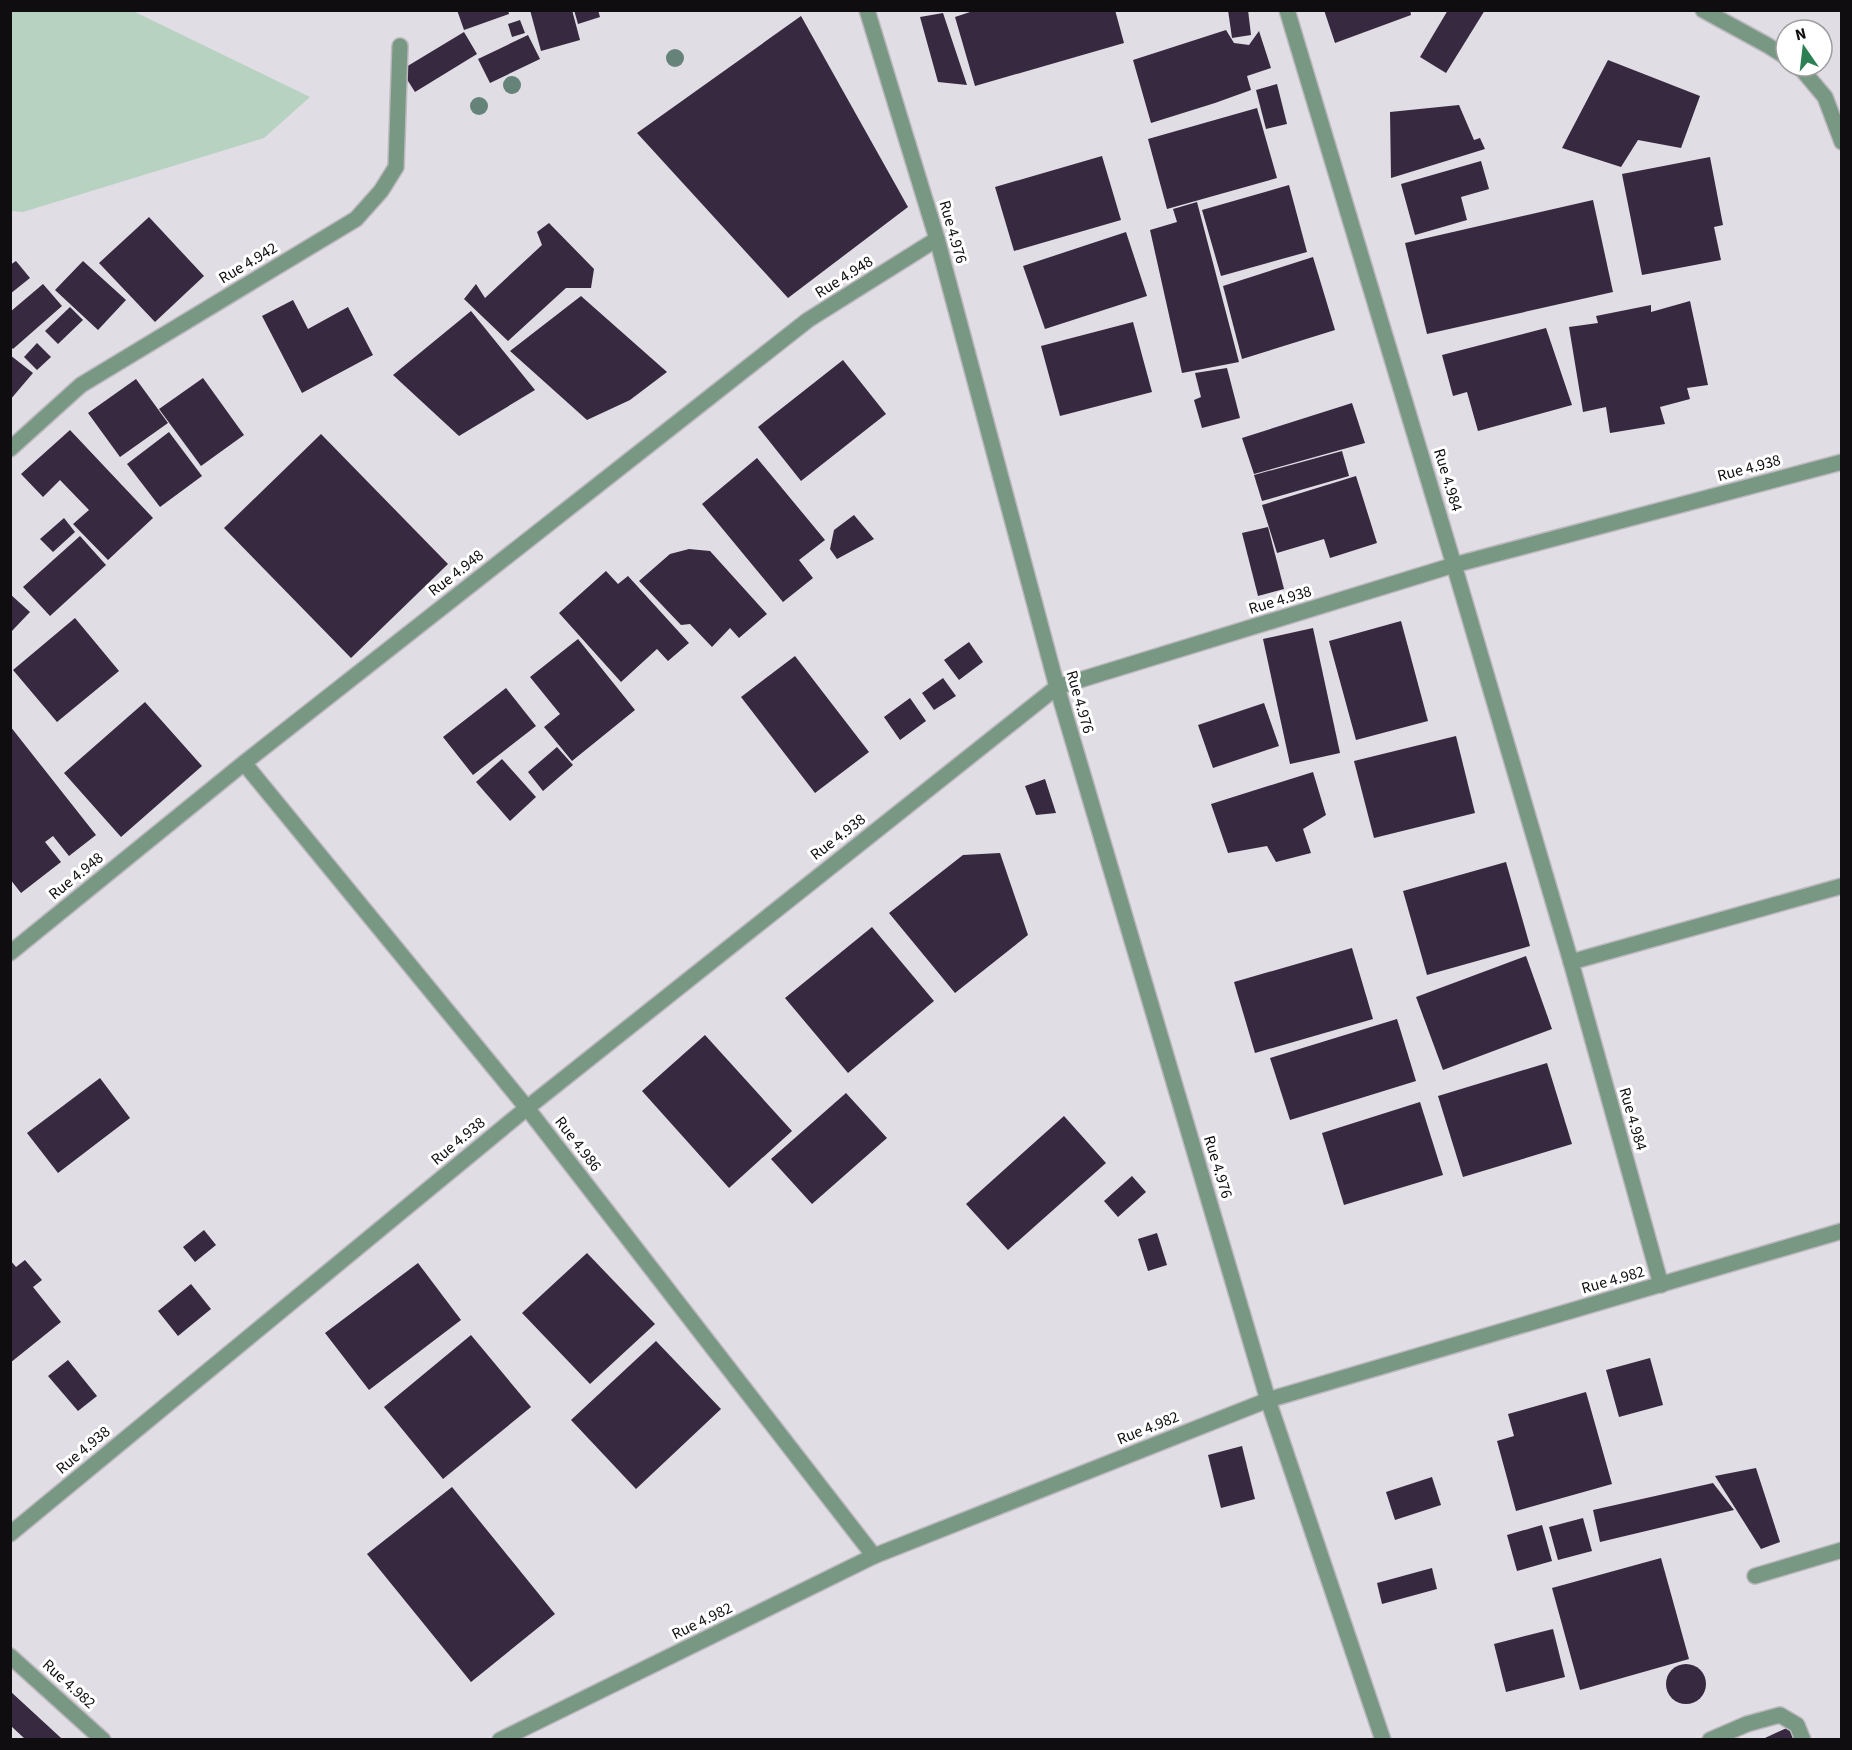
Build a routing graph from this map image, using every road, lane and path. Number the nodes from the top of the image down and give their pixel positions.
1 (867, 10) edge
2 (1287, 10) edge
3 (1703, 10) edge
4 (399, 46) dead end
5 (1774, 49) edge
6 (1809, 78) edge
7 (1842, 142) edge
8 (937, 239) junction
9 (10, 449) edge
10 (1842, 462) edge
11 (1454, 565) junction
12 (1056, 687) junction
13 (244, 763) junction
14 (1842, 886) edge
15 (10, 953) edge
16 (1571, 962) junction
17 (527, 1107) junction
18 (1842, 1231) edge
19 (1661, 1285) junction
20 (1268, 1400) junction
21 (10, 1534) edge
22 (1842, 1550) edge
23 (874, 1556) junction
24 (1755, 1576) dead end
25 (10, 1656) edge
26 (104, 1740) edge
27 (500, 1740) edge
28 (1383, 1740) edge
29 (1710, 1740) edge
30 (1803, 1740) edge

1 - 8 street, Rue 4.976
2 - 11 street, Rue 4.984
3 - 5 street
4 - 9 street, Rue 4.942
6 - 7 street
8 - 12 street, Rue 4.976
8 - 13 street, Rue 4.948
10 - 11 street, Rue 4.938
11 - 12 street, Rue 4.938
11 - 16 street, Rue 4.984
12 - 17 street, Rue 4.938
12 - 20 street, Rue 4.976
13 - 15 street, Rue 4.948
13 - 17 street, Rue 4.986
14 - 16 street
16 - 19 street, Rue 4.984
17 - 21 street, Rue 4.938
17 - 23 street, Rue 4.986
18 - 19 street, Rue 4.982
19 - 20 street, Rue 4.982
20 - 23 street, Rue 4.982
20 - 28 street, Rue 4.976
22 - 24 street
23 - 27 street, Rue 4.982
25 - 26 street, Rue 4.982
29 - 30 street

